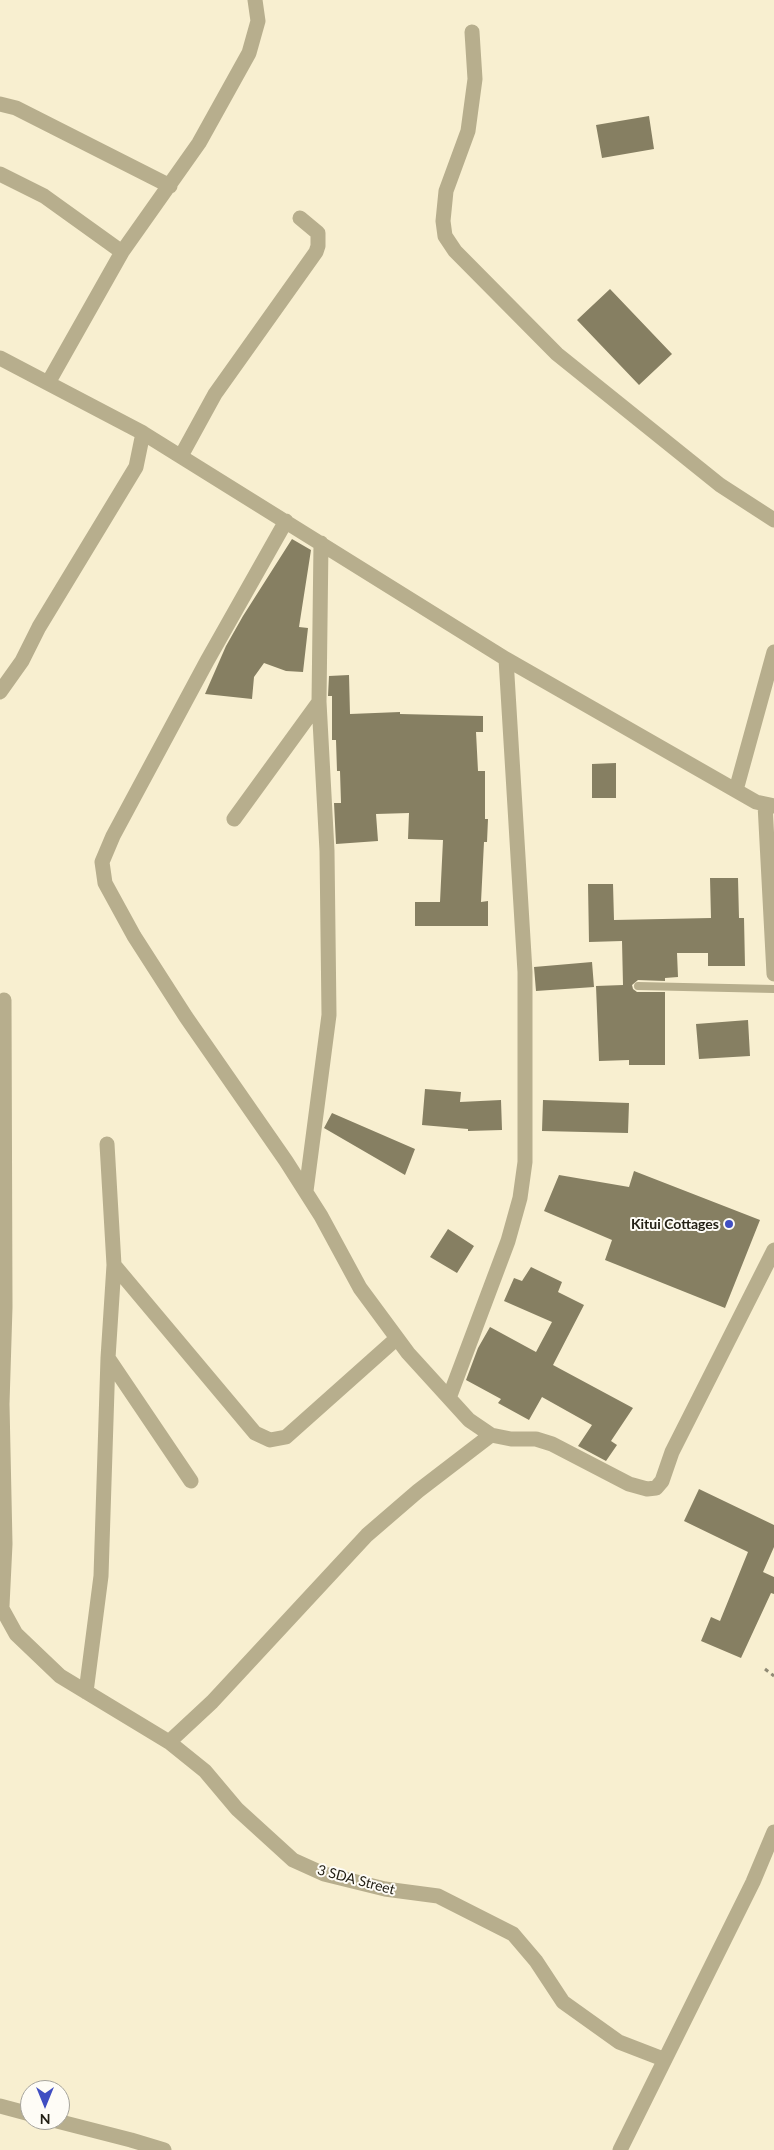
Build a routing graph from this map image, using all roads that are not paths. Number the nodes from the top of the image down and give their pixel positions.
1 (255, 0) edge
2 (472, 32) dead end
3 (0, 104) edge
4 (0, 174) edge
5 (170, 186) junction
6 (300, 218) dead end
7 (122, 252) junction
8 (0, 358) edge
9 (48, 383) junction
10 (143, 433) junction
11 (182, 456) junction
12 (774, 520) edge
13 (286, 521) junction
14 (321, 543) junction
15 (774, 652) edge
16 (506, 659) junction
17 (0, 692) edge
18 (319, 702) junction
19 (736, 790) junction
20 (770, 805) edge
21 (234, 819) dead end
22 (774, 974) edge
23 (638, 986) dead end
24 (774, 988) edge
25 (4, 1000) dead end
26 (107, 1144) dead end
27 (306, 1191) junction
28 (2, 1221) edge
29 (774, 1250) edge
30 (114, 1265) junction
31 (396, 1340) junction
32 (108, 1358) junction
33 (449, 1398) junction
34 (1, 1404) edge
35 (490, 1435) junction
36 (191, 1481) dead end
37 (1, 1605) edge
38 (86, 1692) junction
39 (169, 1742) junction
40 (774, 1832) edge
41 (663, 2059) junction
42 (0, 2106) edge
43 (20, 2111) edge
44 (70, 2124) edge
45 (164, 2150) edge
46 (620, 2150) edge

1 - 5 street
2 - 12 street
3 - 5 street
4 - 7 street
5 - 7 street
6 - 11 street
7 - 9 street
8 - 9 street
9 - 10 street
10 - 11 street
10 - 17 street
11 - 13 street
13 - 14 street
13 - 27 street
14 - 16 street
14 - 18 street
15 - 19 street
16 - 19 street
16 - 33 street
18 - 21 street
18 - 27 street
19 - 20 street
20 - 22 street
23 - 24 lane
25 - 28 street
26 - 30 street
27 - 31 street
28 - 34 street
29 - 35 street
30 - 31 street
30 - 32 street
31 - 33 street
32 - 36 street
32 - 38 street
33 - 35 street
34 - 37 street
35 - 39 street
37 - 38 street, 3 SDA Street
38 - 39 street, 3 SDA Street
39 - 41 street, 3 SDA Street
40 - 41 street
41 - 46 street
42 - 43 street
44 - 45 street

